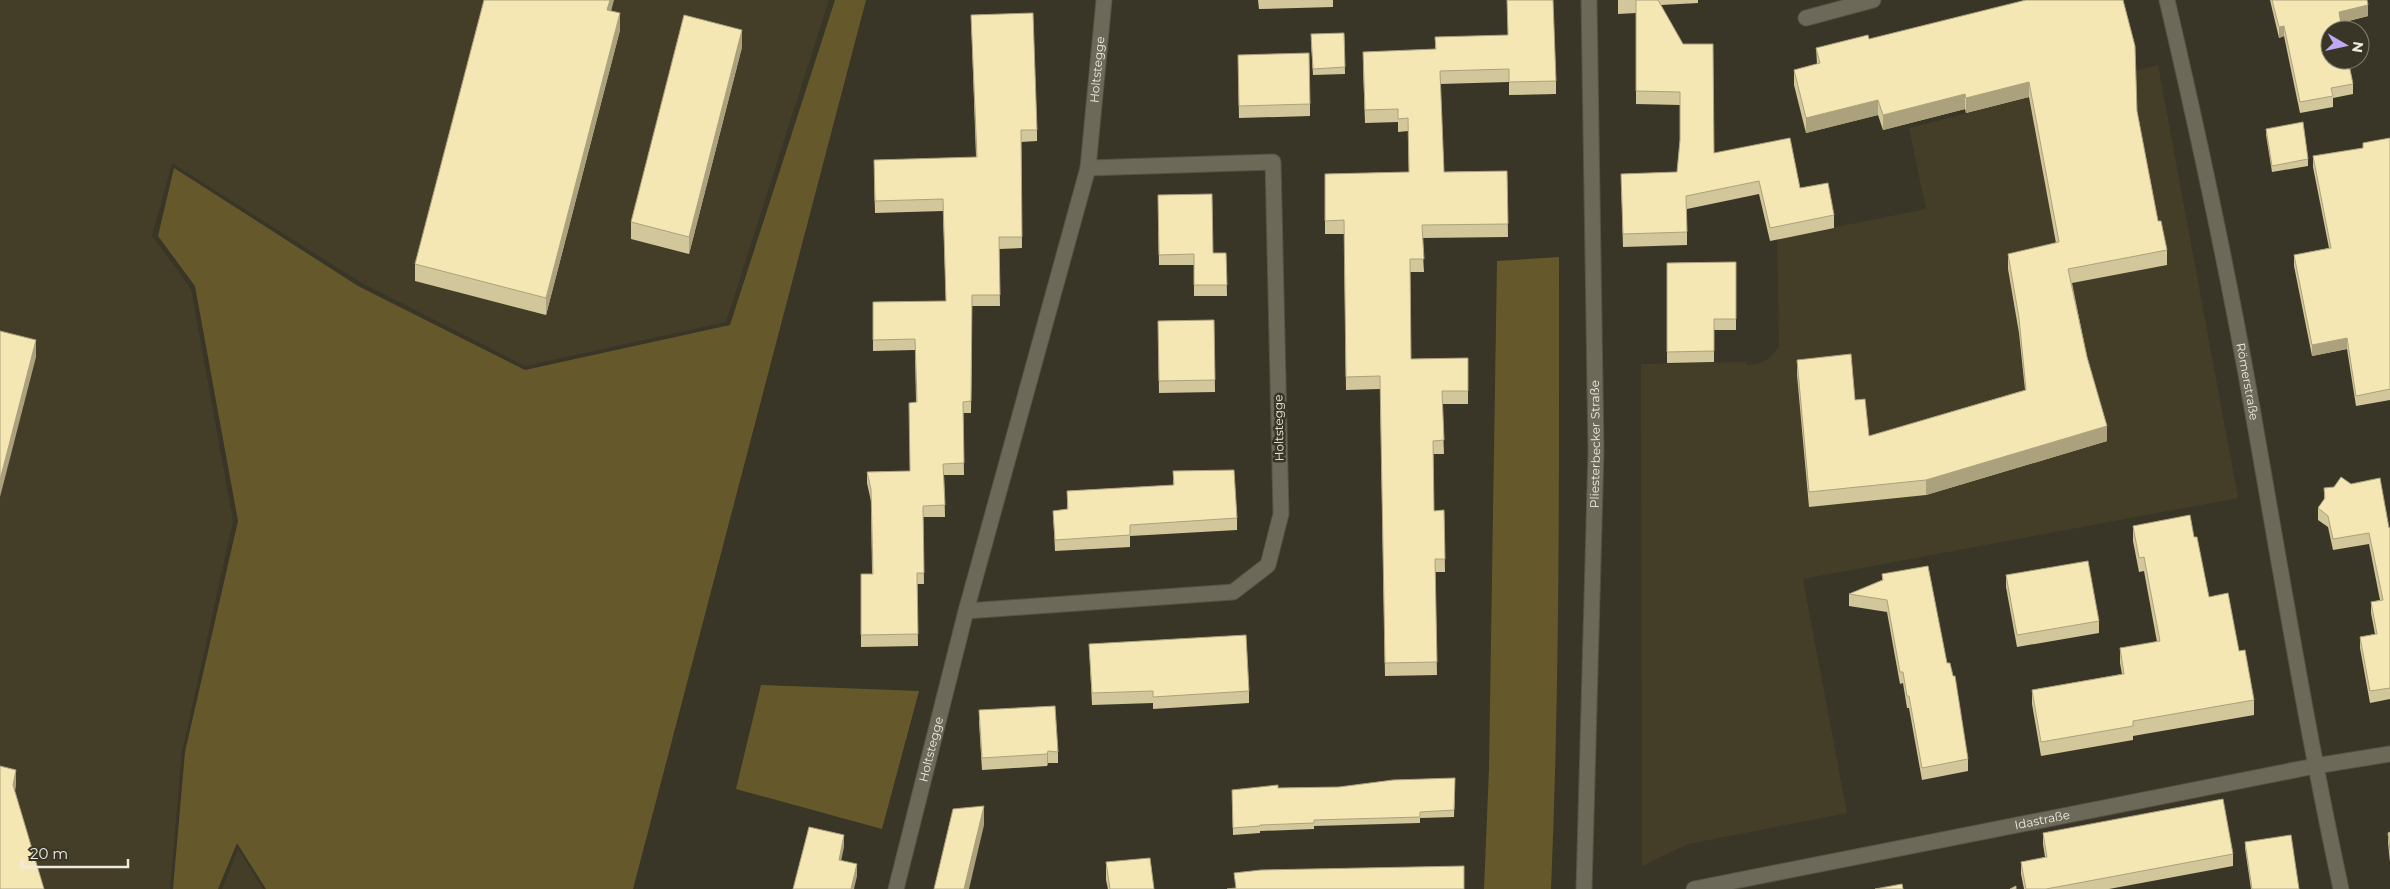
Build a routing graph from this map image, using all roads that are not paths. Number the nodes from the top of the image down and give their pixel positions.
1 (1104, 0) edge
2 (1589, 0) edge
3 (1873, 0) edge
4 (2167, 0) edge
5 (1806, 18) dead end
6 (1088, 168) junction
7 (966, 611) junction
8 (2390, 754) edge
9 (2314, 766) junction
10 (896, 889) edge
11 (1584, 889) edge
12 (1694, 889) edge
13 (2341, 889) edge

1 - 6 street, Holtstegge
2 - 11 street, Pliesterbecker Straße
3 - 5 street
4 - 9 street, Römerstraße
6 - 7 street, Holtstegge
6 - 7 street, Holtstegge
7 - 10 street, Holtstegge
8 - 9 street, Idastraße
9 - 12 street, Idastraße
9 - 13 street, Römerstraße

